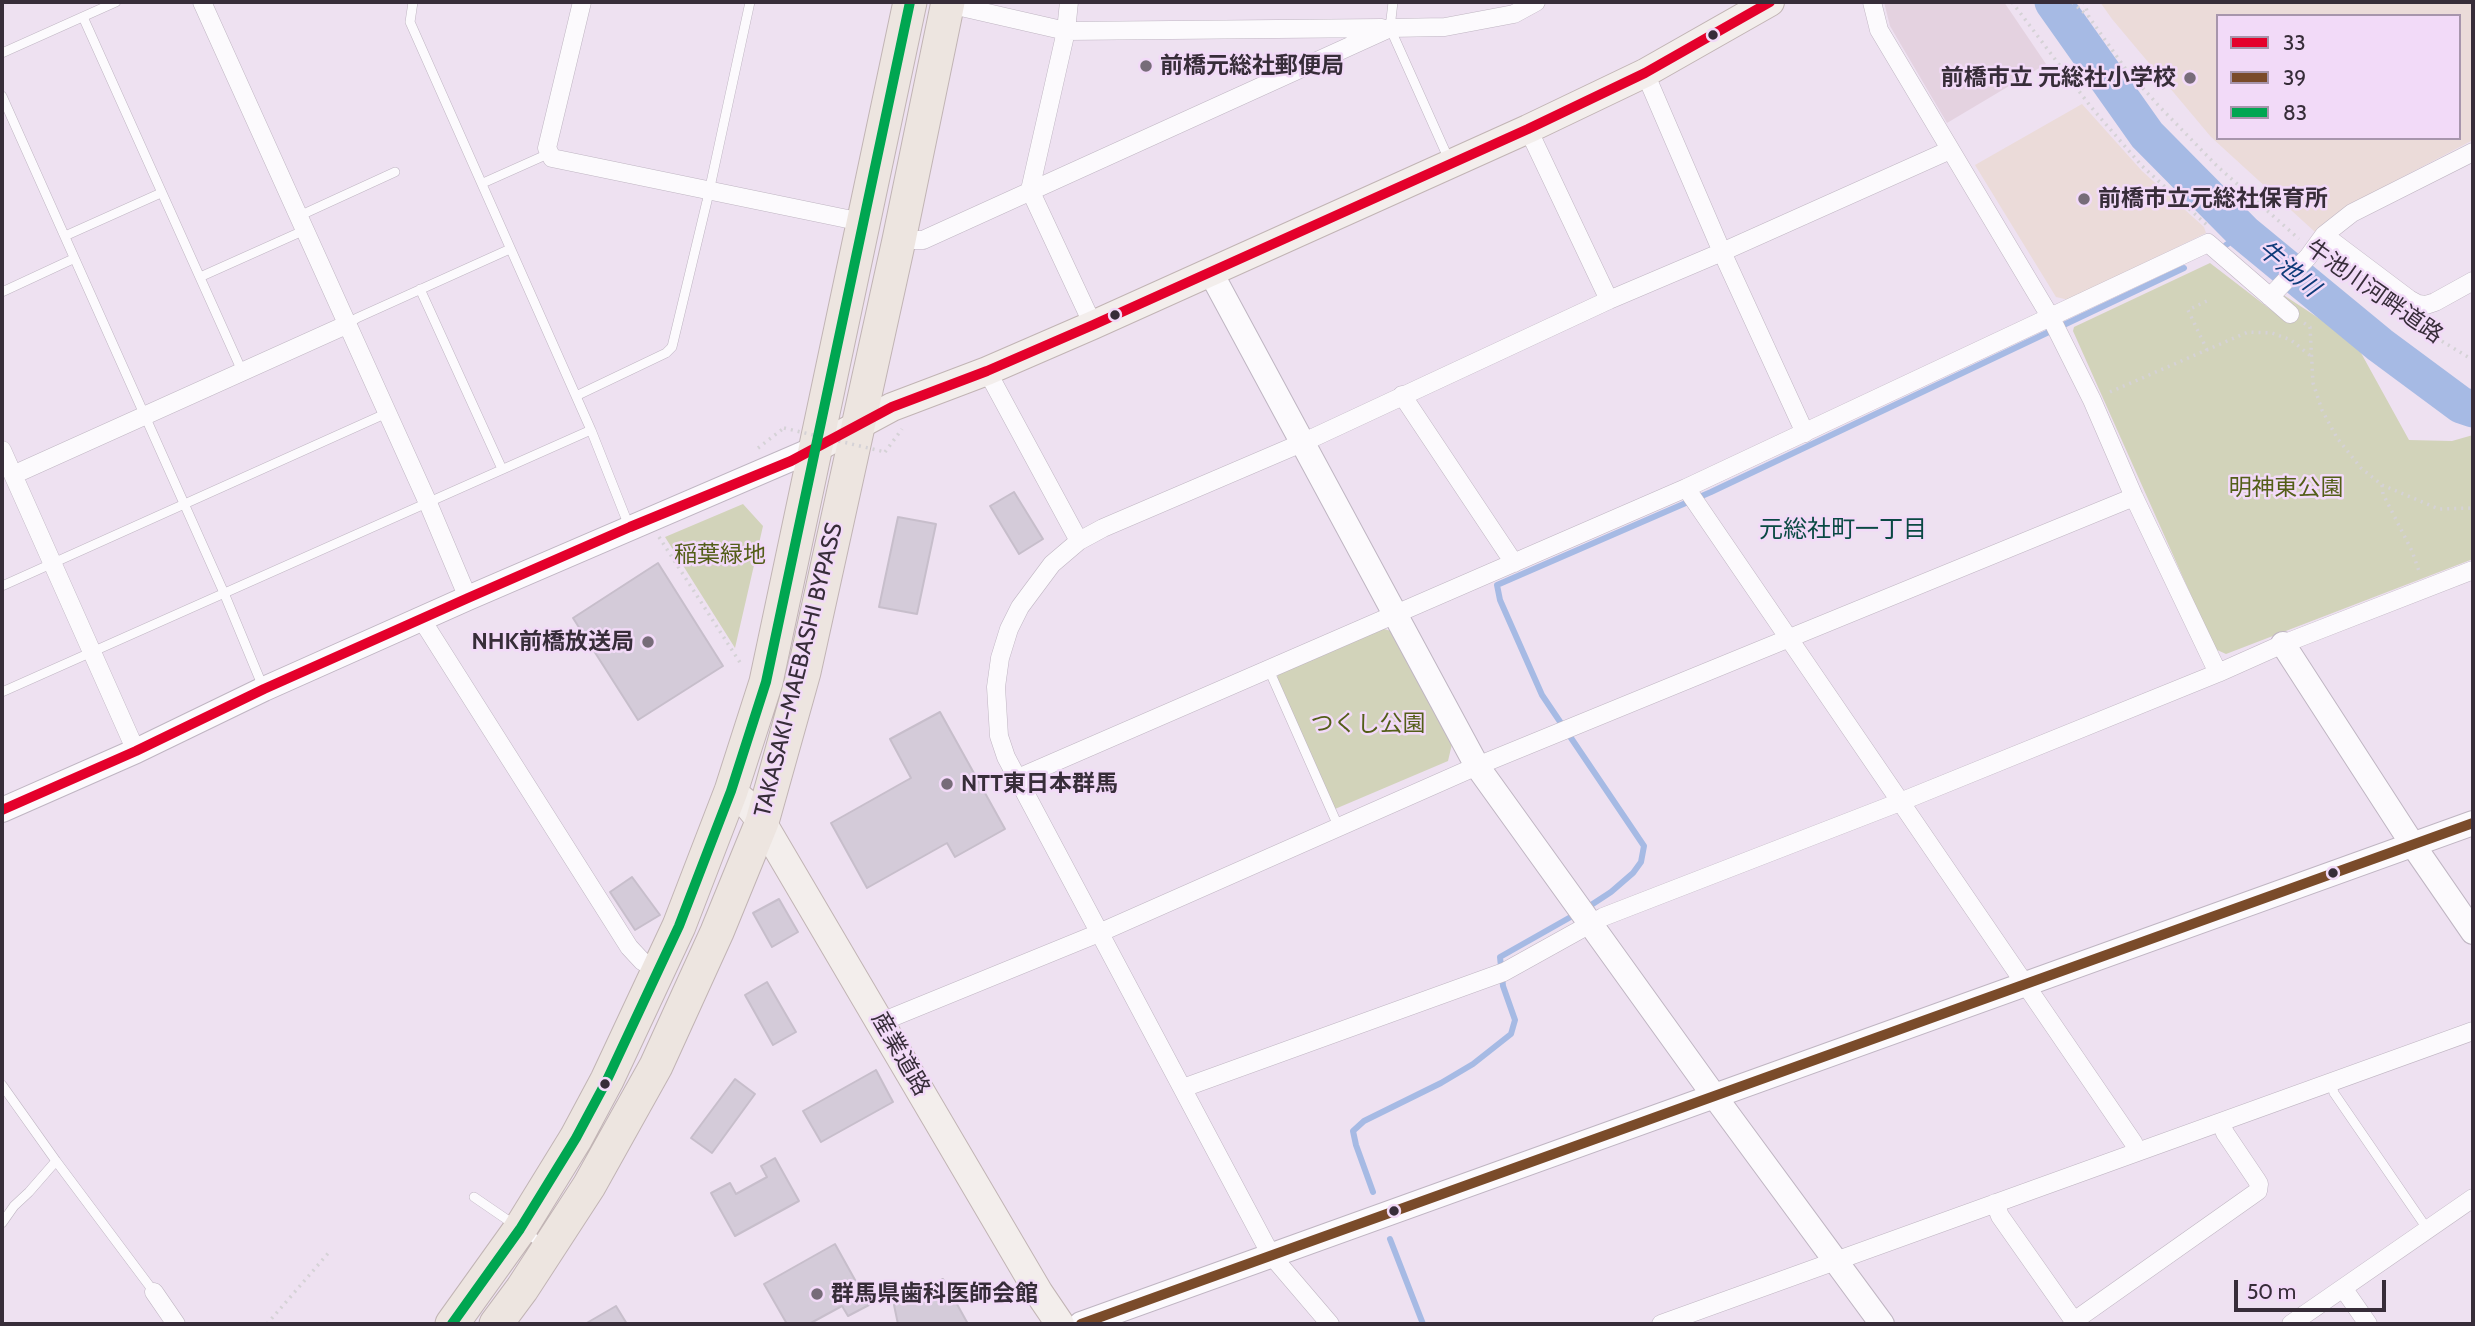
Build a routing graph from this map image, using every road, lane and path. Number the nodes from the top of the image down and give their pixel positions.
1 (116, 2) edge
2 (202, 2) edge
3 (413, 2) edge
4 (582, 2) edge
5 (750, 2) edge
6 (910, 2) edge
7 (1069, 2) edge
8 (1393, 2) edge
9 (1536, 2) edge
10 (1770, 2) edge
11 (1872, 2) edge
12 (2012, 2) edge
13 (2072, 2) edge
14 (2084, 2) edge
15 (948, 3) edge
16 (83, 17) junction
17 (2089, 17) junction
18 (1390, 28) junction
19 (1066, 32) junction
20 (2, 53) edge
21 (1645, 73) junction
22 (2, 96) edge
23 (1528, 129) junction
24 (1951, 150) junction
25 (2473, 152) edge
26 (548, 154) junction
27 (1451, 163) junction
28 (395, 172) dead end
29 (483, 183) junction
30 (709, 190) junction
31 (1030, 190) junction
32 (161, 193) junction
33 (862, 222) junction
34 (302, 223) junction
35 (2323, 235) junction
36 (65, 236) junction
37 (899, 240) junction
38 (2207, 243) junction
39 (510, 249) junction
40 (1723, 252) junction
41 (2311, 254) junction
42 (73, 259) junction
43 (1212, 272) junction
44 (200, 277) junction
45 (2473, 281) edge
46 (420, 289) junction
47 (2, 292) edge
48 (2275, 293) junction
49 (1609, 300) junction
50 (2209, 300) dead end
51 (2290, 314) joint
52 (2051, 318) junction
53 (2411, 323) dead end
54 (346, 325) junction
55 (1093, 325) junction
56 (2207, 350) junction
57 (2312, 357) junction
58 (2473, 359) edge
59 (242, 371) junction
60 (987, 371) junction
61 (1402, 395) junction
62 (576, 397) junction
63 (2092, 400) junction
64 (387, 413) junction
65 (143, 415) junction
66 (859, 424) junction
67 (906, 424) dead end
68 (591, 430) junction
69 (1805, 433) junction
70 (1304, 442) junction
71 (755, 449) dead end
72 (814, 449) junction
73 (2, 450) edge
74 (502, 469) junction
75 (13, 475) junction
76 (2382, 485) junction
77 (1686, 488) junction
78 (2134, 497) junction
79 (428, 503) junction
80 (183, 504) junction
81 (2473, 508) edge
82 (630, 527) junction
83 (658, 536) dead end
84 (1079, 541) junction
85 (53, 563) junction
86 (1514, 563) junction
87 (2473, 570) edge
88 (2, 586) edge
89 (2426, 589) junction
90 (224, 593) junction
91 (468, 598) junction
92 (1397, 613) junction
93 (422, 620) junction
94 (1789, 639) junction
95 (2283, 644) junction
96 (92, 652) junction
97 (741, 664) dead end
98 (1269, 670) junction
99 (2218, 673) junction
100 (264, 689) junction
101 (2, 692) edge
102 (136, 751) junction
103 (1477, 766) junction
104 (1018, 778) junction
105 (731, 791) junction
106 (1900, 803) junction
107 (2, 810) edge
108 (762, 822) junction
109 (2473, 823) edge
110 (1339, 828) junction
111 (2413, 845) junction
112 (1592, 923) junction
113 (2473, 932) edge
114 (1099, 933) junction
115 (659, 971) junction
116 (2025, 986) junction
117 (881, 1022) junction
118 (2473, 1031) edge
119 (2332, 1082) junction
120 (2, 1085) edge
121 (1183, 1088) junction
122 (1715, 1097) junction
123 (2221, 1122) junction
124 (2137, 1151) junction
125 (56, 1161) junction
126 (474, 1197) dead end
127 (2473, 1198) edge
128 (1996, 1203) junction
129 (2, 1223) edge
130 (520, 1228) junction
131 (2428, 1230) junction
132 (549, 1248) junction
133 (331, 1251) dead end
134 (1270, 1255) junction
135 (1836, 1261) junction
136 (2343, 1288) junction
137 (154, 1292) joint
138 (2075, 1323) edge
139 (176, 1324) edge
140 (267, 1324) edge
141 (452, 1324) edge
142 (496, 1324) edge
143 (1059, 1324) edge
144 (1082, 1324) edge
145 (1330, 1324) edge
146 (1661, 1324) edge
147 (1882, 1324) edge
148 (2291, 1324) edge
149 (2368, 1324) edge

1 - 16 lane
2 - 34 street
3 - 29 lane
4 - 26 street
5 - 30 lane
6 - 33 highway, TAKASAKI-MAEBASHI BYPASS
7 - 19 street
8 - 18 lane
9 - 18 street
10 - 21 main road
11 - 24 street
12 - 38 path
13 - 17 path
14 - 17 path, 牛池川河畔道路
15 - 19 street
15 - 37 highway, TAKASAKI-MAEBASHI BYPASS
16 - 20 lane
16 - 32 lane
17 - 41 path, 牛池川河畔道路
18 - 19 street
18 - 27 lane
18 - 31 street
19 - 31 street
21 - 23 main road
21 - 40 street
22 - 36 lane
23 - 27 main road
23 - 49 street
24 - 40 street
24 - 52 street
25 - 35 street
26 - 29 lane
26 - 30 street
27 - 43 main road
28 - 34 lane
29 - 39 lane
30 - 33 street
30 - 62 lane
31 - 37 street
31 - 55 street
32 - 36 lane
32 - 44 lane
33 - 72 highway, TAKASAKI-MAEBASHI BYPASS
34 - 44 lane
34 - 54 street
35 - 41 street
35 - 45 street
36 - 42 lane
37 - 66 highway, TAKASAKI-MAEBASHI BYPASS
38 - 48 street
38 - 52 street
39 - 46 lane
39 - 62 lane
40 - 49 street
40 - 69 street
41 - 48 street
42 - 47 lane
42 - 65 lane
43 - 55 main road
43 - 70 street
44 - 59 lane
46 - 54 lane
46 - 74 lane
48 - 51 street
49 - 61 street
50 - 56 path
51 - 57 path
52 - 63 street
52 - 69 street
53 - 58 path, 牛池川河畔道路
54 - 59 street
54 - 64 street
55 - 60 main road
56 - 57 path
56 - 63 path
57 - 76 path
59 - 65 street
60 - 66 main road
60 - 84 street
61 - 70 street
61 - 86 street
62 - 68 lane
63 - 78 street
64 - 79 street
64 - 80 lane
65 - 75 street
65 - 80 lane
66 - 72 main road
66 - 108 highway, TAKASAKI-MAEBASHI BYPASS
67 - 71 path, bridge
68 - 74 lane
68 - 82 lane
69 - 77 street
70 - 84 street
70 - 92 street
72 - 82 street
72 - 105 highway, TAKASAKI-MAEBASHI BYPASS
73 - 75 street
74 - 79 lane
75 - 85 street
76 - 81 path
76 - 89 path
77 - 86 street
77 - 94 street
78 - 94 street
78 - 99 street
79 - 90 lane
79 - 91 street
80 - 85 lane
80 - 90 lane
82 - 91 street
83 - 97 path
84 - 104 street
85 - 88 lane
85 - 96 street
86 - 92 street
87 - 89 street
89 - 95 street
90 - 96 lane
90 - 100 lane
91 - 93 street
92 - 98 street
92 - 103 street
93 - 100 street
93 - 115 street
94 - 103 street
94 - 106 street
95 - 99 street
95 - 111 street
96 - 101 lane
96 - 102 street
98 - 104 street
98 - 110 lane
99 - 106 street
100 - 102 street
102 - 107 street
103 - 110 street
103 - 112 street
104 - 114 street
105 - 108 main road, 産業道路
105 - 115 highway, TAKASAKI-MAEBASHI BYPASS
106 - 112 street
106 - 116 street
108 - 117 main road, 産業道路
108 - 132 highway, TAKASAKI-MAEBASHI BYPASS
109 - 111 street
110 - 114 street
111 - 113 street
111 - 116 street
112 - 121 street
112 - 122 street
114 - 117 street
114 - 121 street
115 - 130 highway, TAKASAKI-MAEBASHI BYPASS
116 - 122 street
116 - 124 street
117 - 143 main road, 産業道路
118 - 119 street
119 - 123 street
119 - 131 lane
120 - 125 lane
121 - 134 street
122 - 134 street
122 - 135 street
123 - 124 street
123 - 138 street
124 - 128 street
125 - 129 lane
125 - 137 lane
126 - 130 lane
127 - 131 street
128 - 135 street
128 - 138 street
130 - 132 lane
130 - 141 highway, TAKASAKI-MAEBASHI BYPASS
131 - 136 street
132 - 142 highway, TAKASAKI-MAEBASHI BYPASS
133 - 140 path
134 - 144 street
134 - 145 street
135 - 146 street
135 - 147 street
136 - 148 street
136 - 149 street
137 - 139 street

